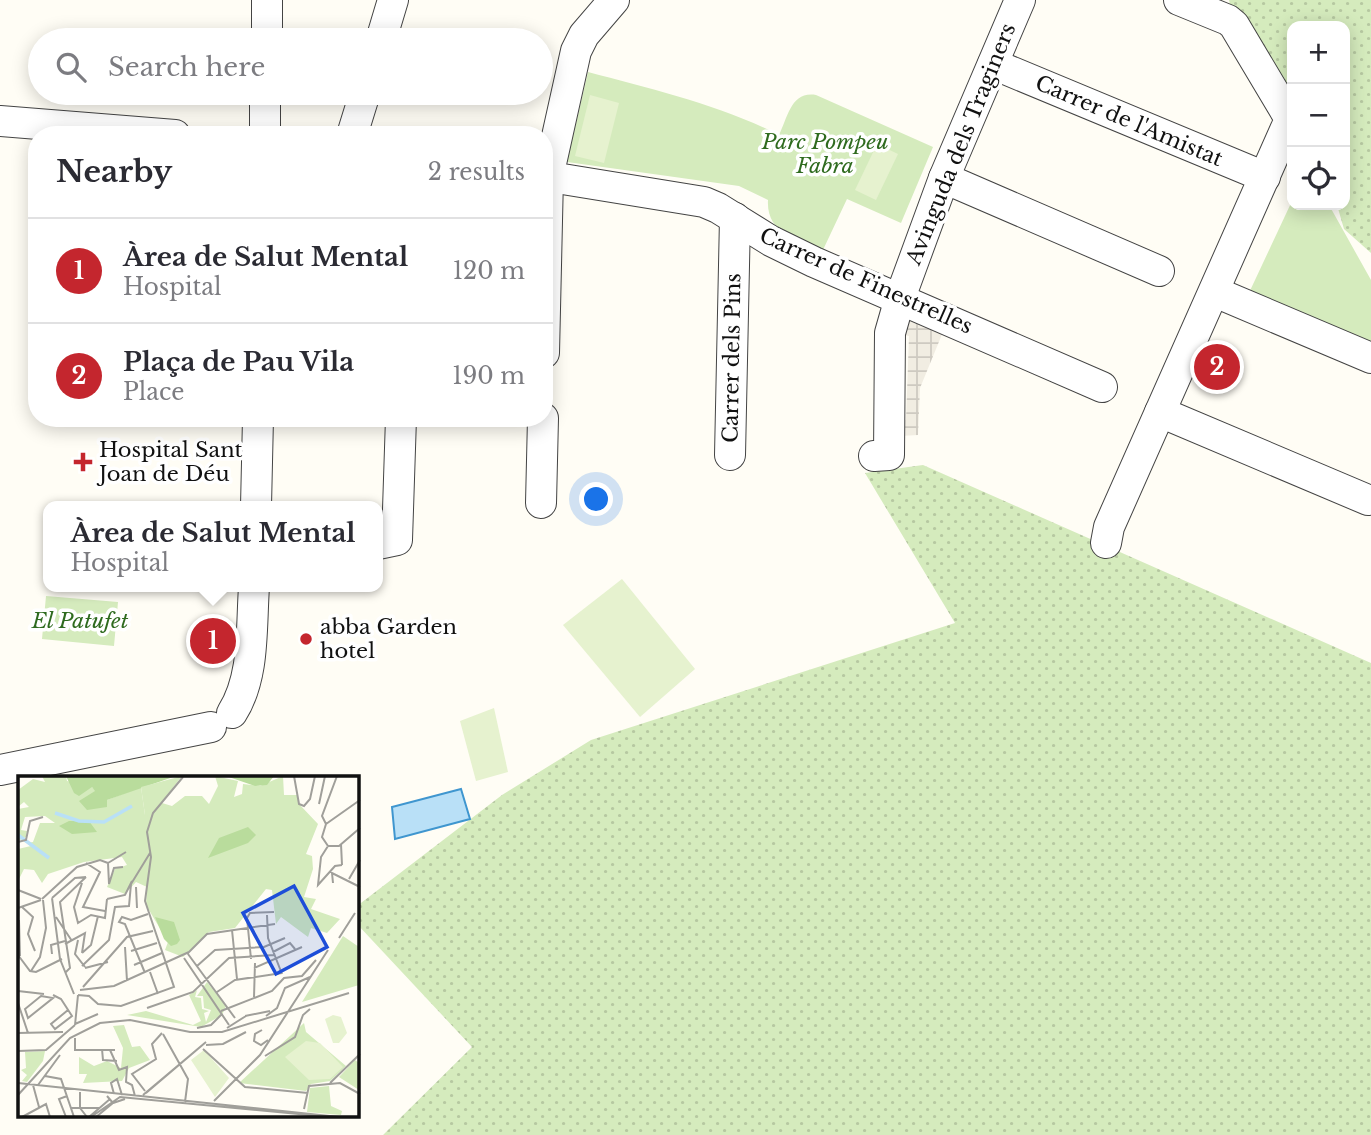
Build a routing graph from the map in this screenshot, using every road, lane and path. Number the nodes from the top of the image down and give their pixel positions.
1 (267, 0) edge
2 (393, 0) edge
3 (614, 0) edge
4 (1020, 0) edge
5 (1179, 0) edge
6 (267, 28) edge
7 (385, 28) edge
8 (993, 64) junction
9 (265, 105) edge
10 (361, 105) edge
11 (0, 121) edge
12 (62, 126) edge
13 (265, 126) edge
14 (355, 126) edge
15 (553, 148) edge
16 (1265, 177) junction
17 (553, 178) edge
18 (944, 178) junction
19 (735, 218) junction
20 (1159, 271) dead end
21 (1215, 292) junction
22 (900, 298) junction
23 (1371, 358) edge
24 (1102, 387) dead end
25 (1160, 412) junction
26 (258, 427) edge
27 (400, 427) edge
28 (543, 427) edge
29 (730, 455) dead end
30 (891, 455) dead end
31 (1368, 500) dead end
32 (256, 501) edge
33 (541, 503) dead end
34 (387, 542) edge
35 (1106, 542) dead end
36 (254, 592) edge
37 (0, 770) edge

1 - 6 street
2 - 7 street
3 - 15 street
4 - 8 street, Avinguda dels Traginers
5 - 16 street
8 - 16 street, Carrer de l'Amistat
8 - 18 street, Avinguda dels Traginers
9 - 13 street
10 - 14 street
11 - 12 street
16 - 21 street
17 - 19 street, Carrer de Finestrelles
18 - 20 street
18 - 22 street, Avinguda dels Traginers
19 - 22 street, Carrer de Finestrelles
19 - 29 street, Carrer dels Pins
21 - 23 street
21 - 25 street
22 - 24 street, Carrer de Finestrelles
22 - 30 street, Avinguda dels Traginers
25 - 31 street
25 - 35 street
26 - 32 street
27 - 34 street
28 - 33 street
36 - 37 street

